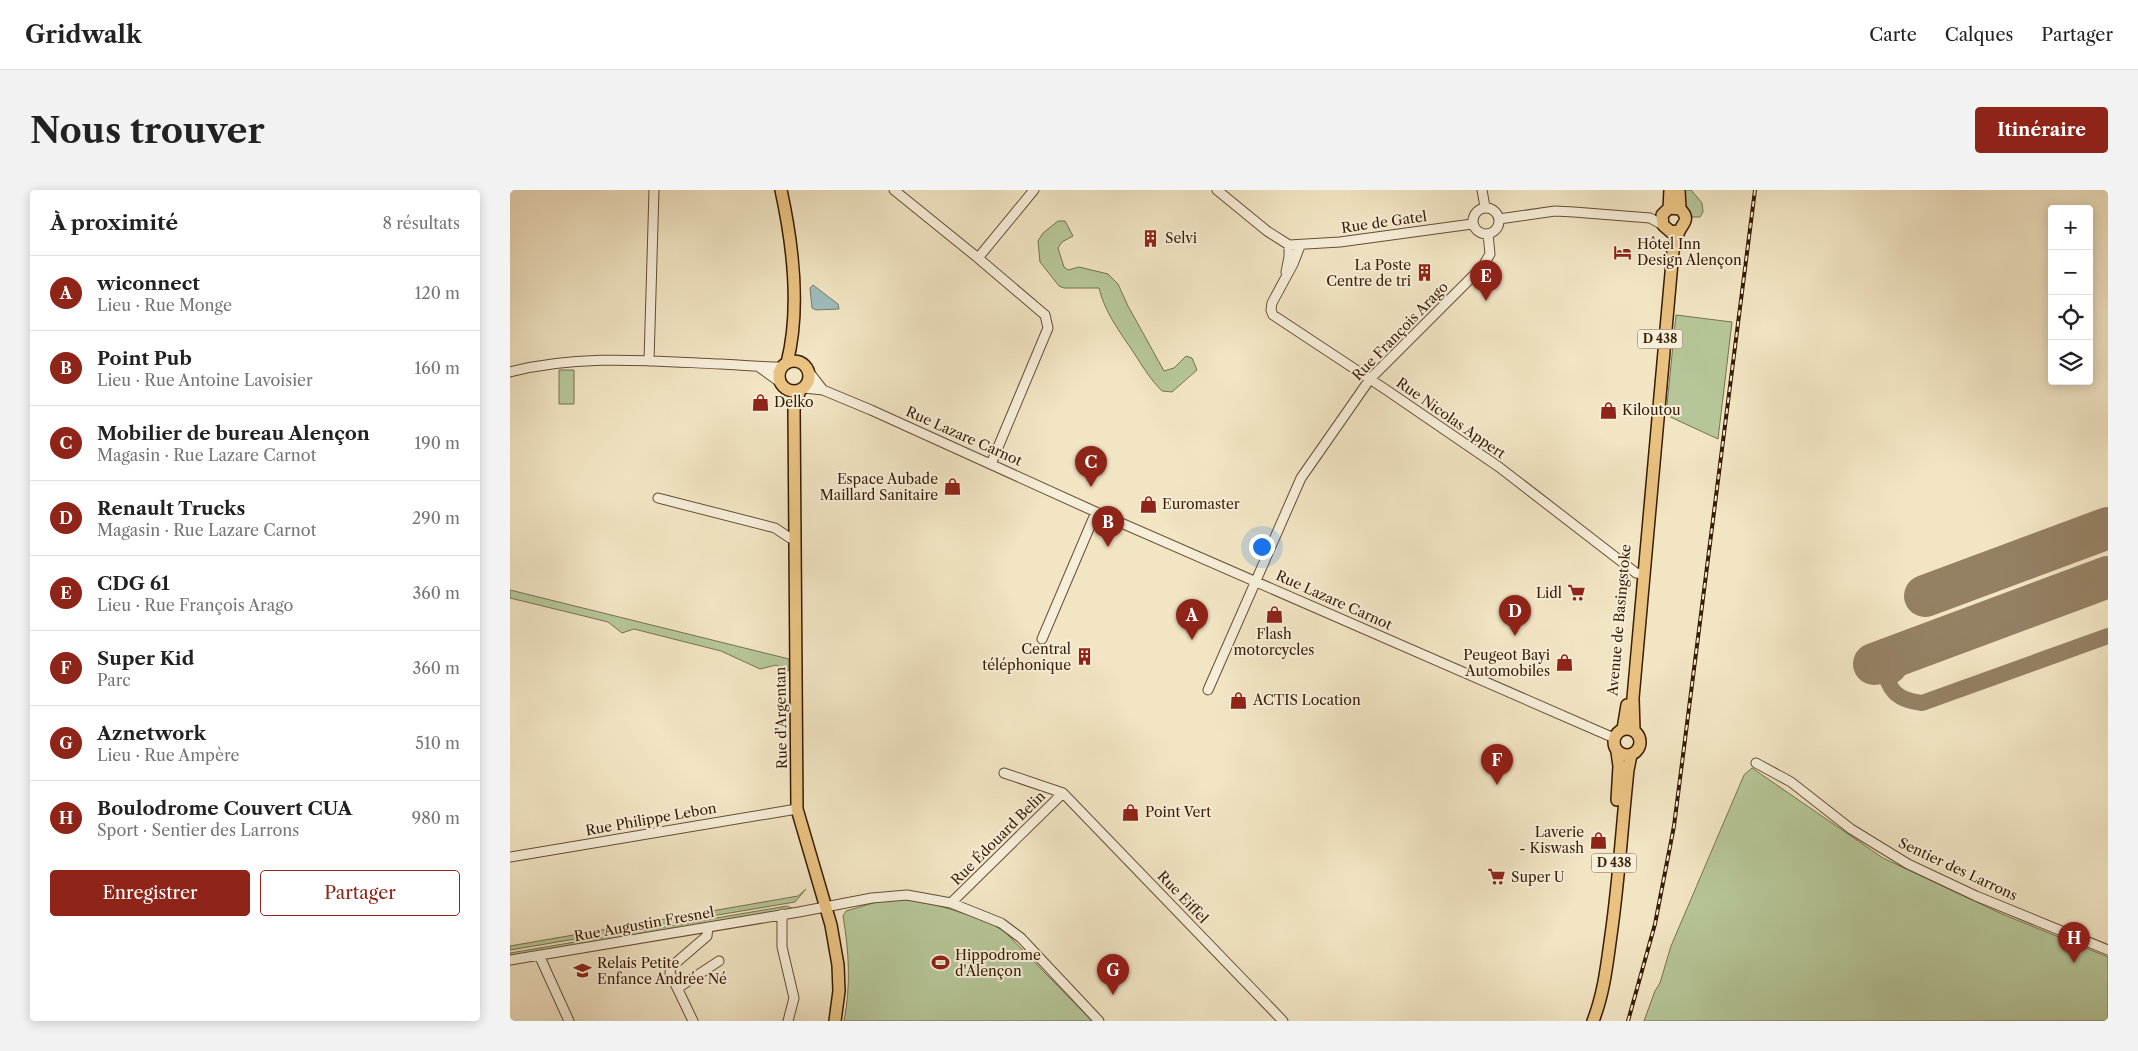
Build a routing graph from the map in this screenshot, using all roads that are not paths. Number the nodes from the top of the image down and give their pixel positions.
1 (654, 190) edge
2 (781, 190) edge
3 (894, 190) edge
4 (1034, 190) edge
5 (1217, 190) edge
6 (1482, 190) edge
7 (1670, 190) edge
8 (1679, 190) edge
9 (1485, 207) junction
10 (1671, 210) junction
11 (1650, 218) junction
12 (1499, 219) junction
13 (1472, 224) junction
14 (1670, 229) junction
15 (1488, 234) junction
16 (1289, 246) junction
17 (1300, 246) junction
18 (978, 258) junction
19 (1285, 277) junction
20 (649, 361) junction
21 (789, 364) junction
22 (757, 366) junction
23 (510, 372) edge
24 (809, 372) junction
25 (1370, 379) junction
26 (783, 386) junction
27 (802, 389) junction
28 (823, 390) junction
29 (794, 409) junction
30 (991, 464) junction
31 (658, 498) dead end
32 (1096, 512) junction
33 (795, 532) junction
34 (1640, 573) junction
35 (1256, 581) junction
36 (1042, 639) dead end
37 (1208, 690) dead end
38 (1628, 730) junction
39 (1614, 738) junction
40 (1617, 752) junction
41 (1631, 755) junction
42 (1756, 763) dead end
43 (1004, 774) dead end
44 (1063, 793) junction
45 (798, 809) junction
46 (510, 857) edge
47 (951, 903) junction
48 (826, 907) junction
49 (782, 914) junction
50 (708, 927) junction
51 (2108, 950) edge
52 (539, 956) junction
53 (510, 960) edge
54 (719, 961) dead end
55 (1606, 974) junction
56 (678, 988) junction
57 (569, 1021) edge
58 (693, 1021) edge
59 (788, 1021) edge
60 (835, 1021) edge
61 (1099, 1021) edge
62 (1283, 1021) edge
63 (1592, 1021) edge

1 - 20 street
2 - 21 main road
3 - 18 street
4 - 18 street
5 - 16 street
6 - 9 street
7 - 10 main road
8 - 10 main road
9 - 12 street
9 - 13 street
10 - 11 street
10 - 14 main road
10 - 14 main road
11 - 12 street
11 - 14 street
12 - 15 street
13 - 15 street
13 - 17 street, Rue de Gatel
14 - 34 main road, Avenue de Basingstoke / D 438
15 - 25 street, Rue François Arago
16 - 17 street
16 - 19 street, Rue Nicolas Appert
17 - 19 street, Rue Nicolas Appert
18 - 30 street
19 - 25 street, Rue Nicolas Appert
20 - 22 street
20 - 23 street
21 - 22 street
21 - 24 main road
21 - 26 main road
22 - 26 street
24 - 27 main road
24 - 28 street, Rue Lazare Carnot
25 - 34 street, Rue Nicolas Appert
25 - 35 street, Rue François Arago
26 - 27 main road
26 - 29 main road, Rue d'Argentan
27 - 28 street, Rue Lazare Carnot
27 - 29 main road, Rue d'Argentan
28 - 30 street, Rue Lazare Carnot
29 - 33 main road, Rue d'Argentan
30 - 32 street, Rue Lazare Carnot
31 - 33 street
32 - 35 street, Rue Lazare Carnot
32 - 36 street
33 - 45 main road, Rue d'Argentan
34 - 38 main road, Avenue de Basingstoke / D 438
35 - 37 street, Rue François Arago
35 - 39 street, Rue Lazare Carnot
38 - 39 main road
38 - 41 main road
39 - 40 main road
40 - 41 main road
40 - 55 main road, D 438
41 - 55 main road, D 438
42 - 51 street, Sentier des Larrons
43 - 44 street
44 - 47 street, Rue Édouard Belin
44 - 62 street, Rue Eiffel
45 - 46 street, Rue Philippe Lebon
45 - 48 main road, Rue d'Argentan
47 - 48 street, Rue Augustin Fresnel
47 - 61 street, Rue Augustin Fresnel
48 - 49 street, Rue Augustin Fresnel
48 - 60 main road, Rue d'Argentan
49 - 50 street, Rue Augustin Fresnel
49 - 59 street
50 - 52 street, Rue Augustin Fresnel
50 - 56 street
52 - 53 street, Rue Augustin Fresnel
52 - 57 street
54 - 56 street
55 - 63 main road, D 438
56 - 58 street

